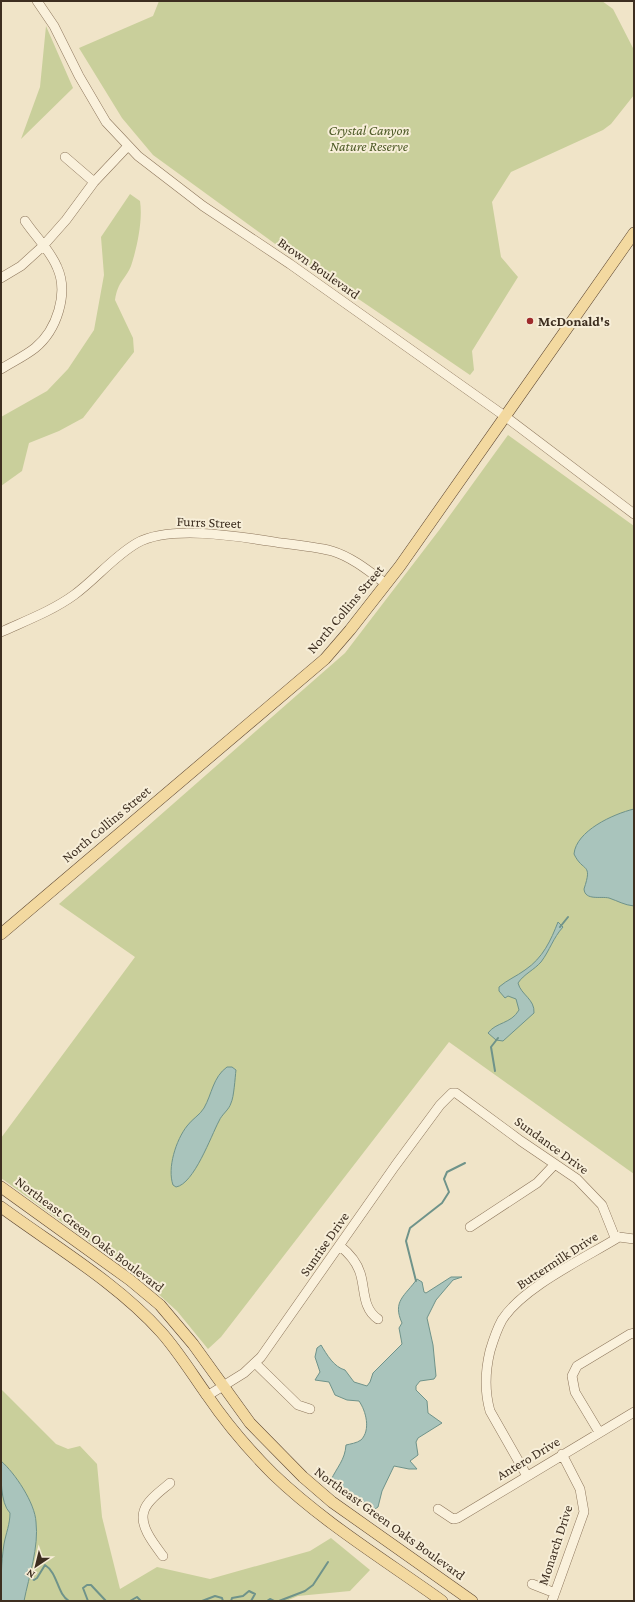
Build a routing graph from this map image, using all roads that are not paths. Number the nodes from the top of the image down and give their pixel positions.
1 (37, 1) edge
2 (128, 146) junction
3 (65, 157) dead end
4 (94, 182) junction
5 (25, 222) dead end
6 (634, 233) edge
7 (43, 246) junction
8 (1, 278) edge
9 (1, 369) edge
10 (506, 417) junction
11 (634, 514) edge
12 (386, 584) junction
13 (1, 632) edge
14 (1, 934) edge
15 (451, 1094) joint
16 (555, 1164) junction
17 (1, 1187) edge
18 (1, 1207) edge
19 (470, 1227) dead end
20 (619, 1237) junction
21 (634, 1239) edge
22 (340, 1246) junction
23 (378, 1318) dead end
24 (634, 1333) edge
25 (255, 1363) junction
26 (223, 1387) junction
27 (207, 1396) junction
28 (310, 1409) dead end
29 (634, 1412) edge
30 (600, 1432) junction
31 (562, 1454) junction
32 (527, 1476) junction
33 (170, 1483) dead end
34 (438, 1509) dead end
35 (163, 1556) dead end
36 (532, 1584) dead end
37 (553, 1597) edge
38 (442, 1601) edge
39 (472, 1601) edge

1 - 2 street, Brown Boulevard
2 - 4 street
2 - 10 street, Brown Boulevard
3 - 4 street
4 - 7 street
5 - 7 street
6 - 10 main road, North Collins Street
7 - 8 street
7 - 9 street
10 - 11 street, Brown Boulevard
10 - 12 main road, North Collins Street
12 - 13 street, Furrs Street
12 - 14 main road, North Collins Street
15 - 16 street, Sundance Drive
15 - 22 street, Sunrise Drive
16 - 19 street
16 - 20 street, Sundance Drive
17 - 26 main road, Northeast Green Oaks Boulevard
18 - 27 main road
20 - 21 street, Buttermilk Drive
20 - 32 street, Buttermilk Drive
22 - 23 street
22 - 25 street, Sunrise Drive
24 - 30 street
25 - 26 street, Sunrise Drive
25 - 28 street
26 - 27 street, Sunrise Drive
26 - 39 main road, Northeast Green Oaks Boulevard
27 - 38 main road
29 - 30 street, Antero Drive
30 - 31 street, Antero Drive
31 - 32 street, Antero Drive
31 - 37 street, Monarch Drive
32 - 34 street, Antero Drive
33 - 35 street
36 - 37 street

